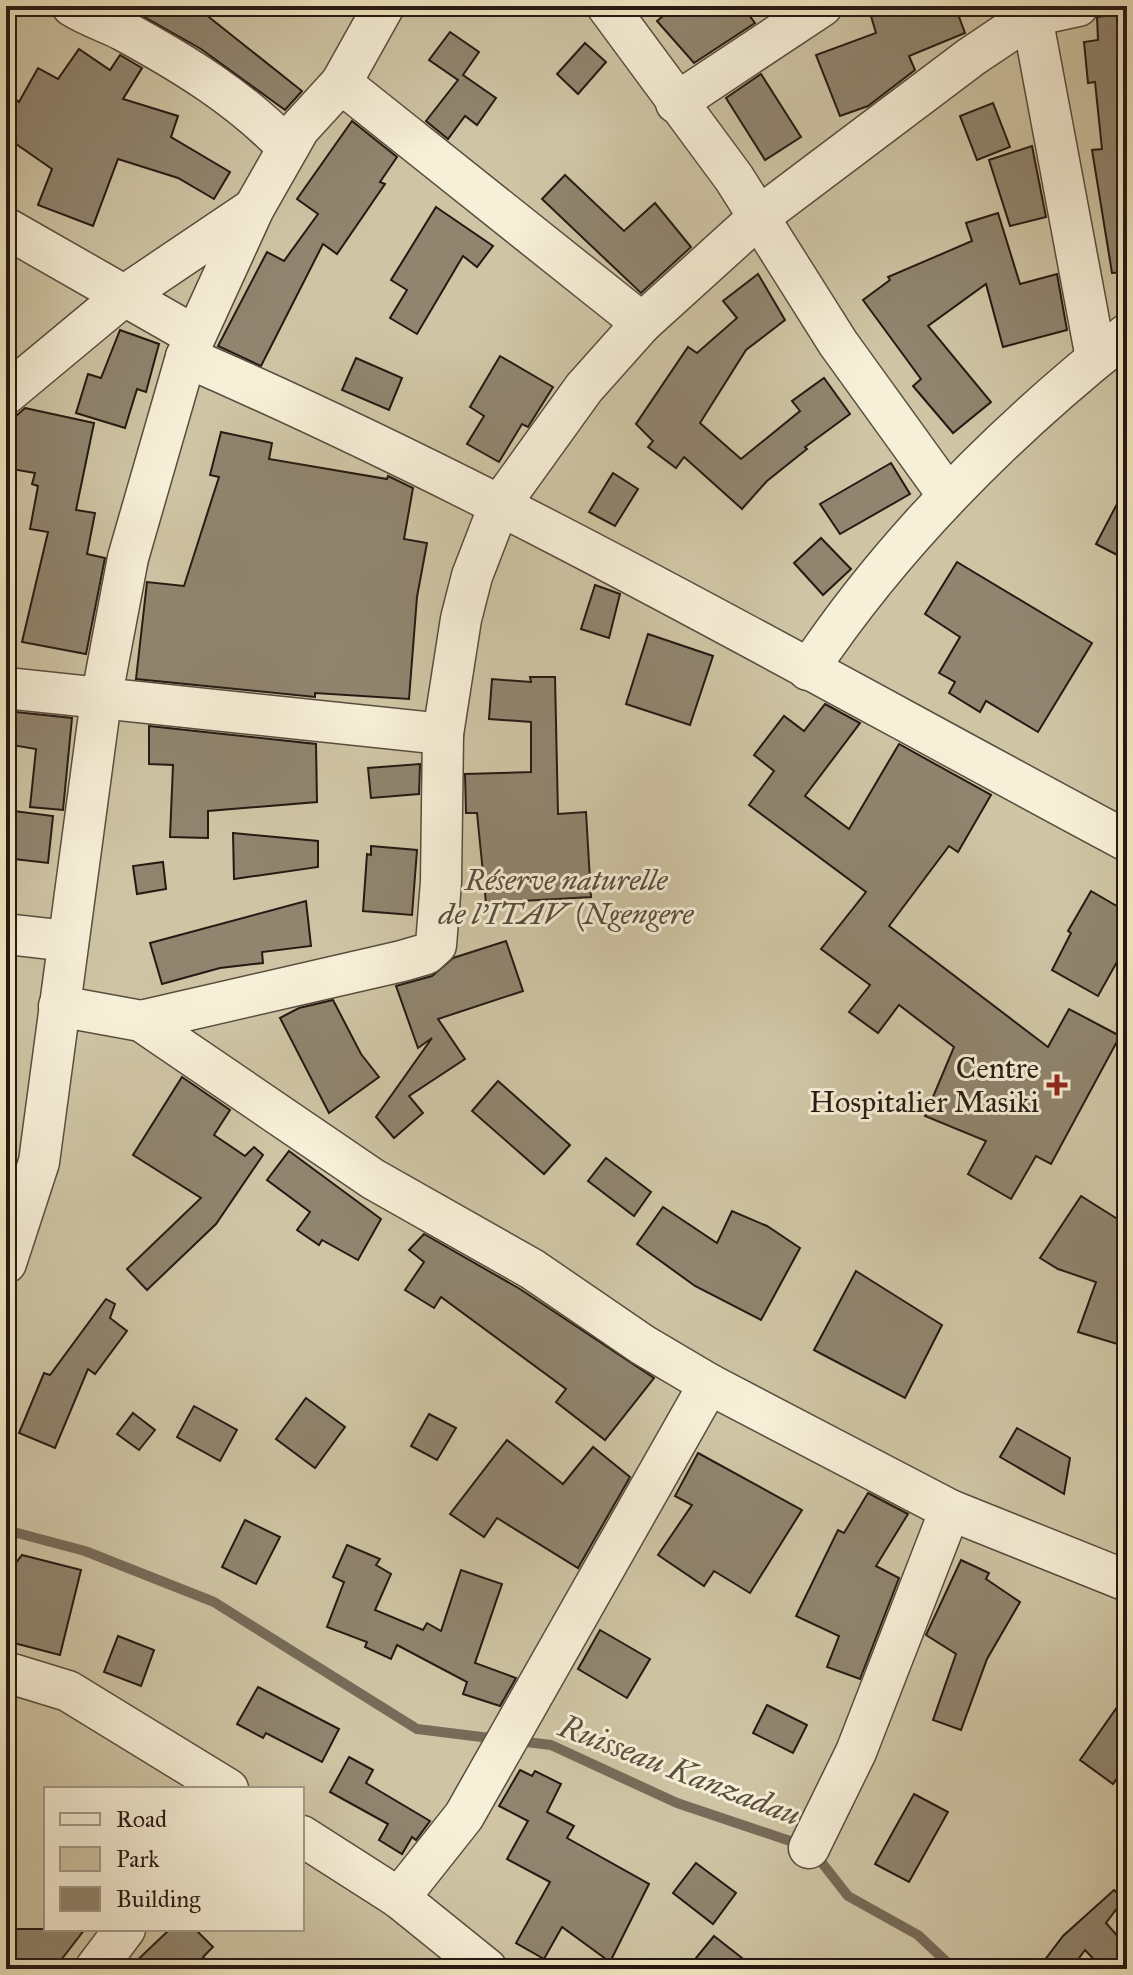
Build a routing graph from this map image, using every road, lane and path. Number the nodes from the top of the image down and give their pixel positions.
1 (72, 6) edge
2 (607, 6) edge
3 (822, 6) edge
4 (1078, 6) edge
5 (384, 7) edge
6 (1031, 11) edge
7 (341, 83) junction
8 (676, 103) junction
9 (288, 148) junction
10 (254, 208) junction
11 (760, 216) junction
12 (6, 228) edge
13 (125, 295) junction
14 (642, 323) junction
15 (190, 346) junction
16 (1112, 346) edge
17 (6, 394) edge
18 (947, 494) junction
19 (499, 506) junction
20 (808, 670) junction
21 (6, 688) edge
22 (101, 700) junction
23 (443, 734) junction
24 (1127, 841) edge
25 (6, 934) edge
26 (68, 941) junction
27 (59, 1006) junction
28 (141, 1021) junction
29 (6, 1261) edge
30 (709, 1384) junction
31 (950, 1510) junction
32 (1127, 1581) edge
33 (6, 1672) edge
34 (221, 1787) edge
35 (304, 1837) edge
36 (809, 1848) dead end
37 (399, 1898) junction
38 (124, 1931) edge
39 (95, 1969) edge
40 (487, 1969) edge

1 - 9 street
2 - 8 street
3 - 8 street
4 - 6 street
5 - 7 street
6 - 11 street
6 - 16 street
7 - 9 street
7 - 14 street
8 - 11 street
9 - 10 street
10 - 13 street
10 - 15 street
11 - 14 street
11 - 18 street
12 - 13 street
13 - 15 street
13 - 17 street
14 - 19 street
15 - 19 street
15 - 22 street
16 - 18 street
18 - 20 street
19 - 20 street
19 - 23 street
20 - 24 street
21 - 22 street
22 - 23 street
22 - 26 street
23 - 28 street
25 - 26 street
26 - 27 street
27 - 28 street
27 - 29 street
28 - 30 street
30 - 31 street
30 - 37 street
31 - 32 street
31 - 36 street
33 - 34 street
35 - 37 street
37 - 40 street
38 - 39 street

